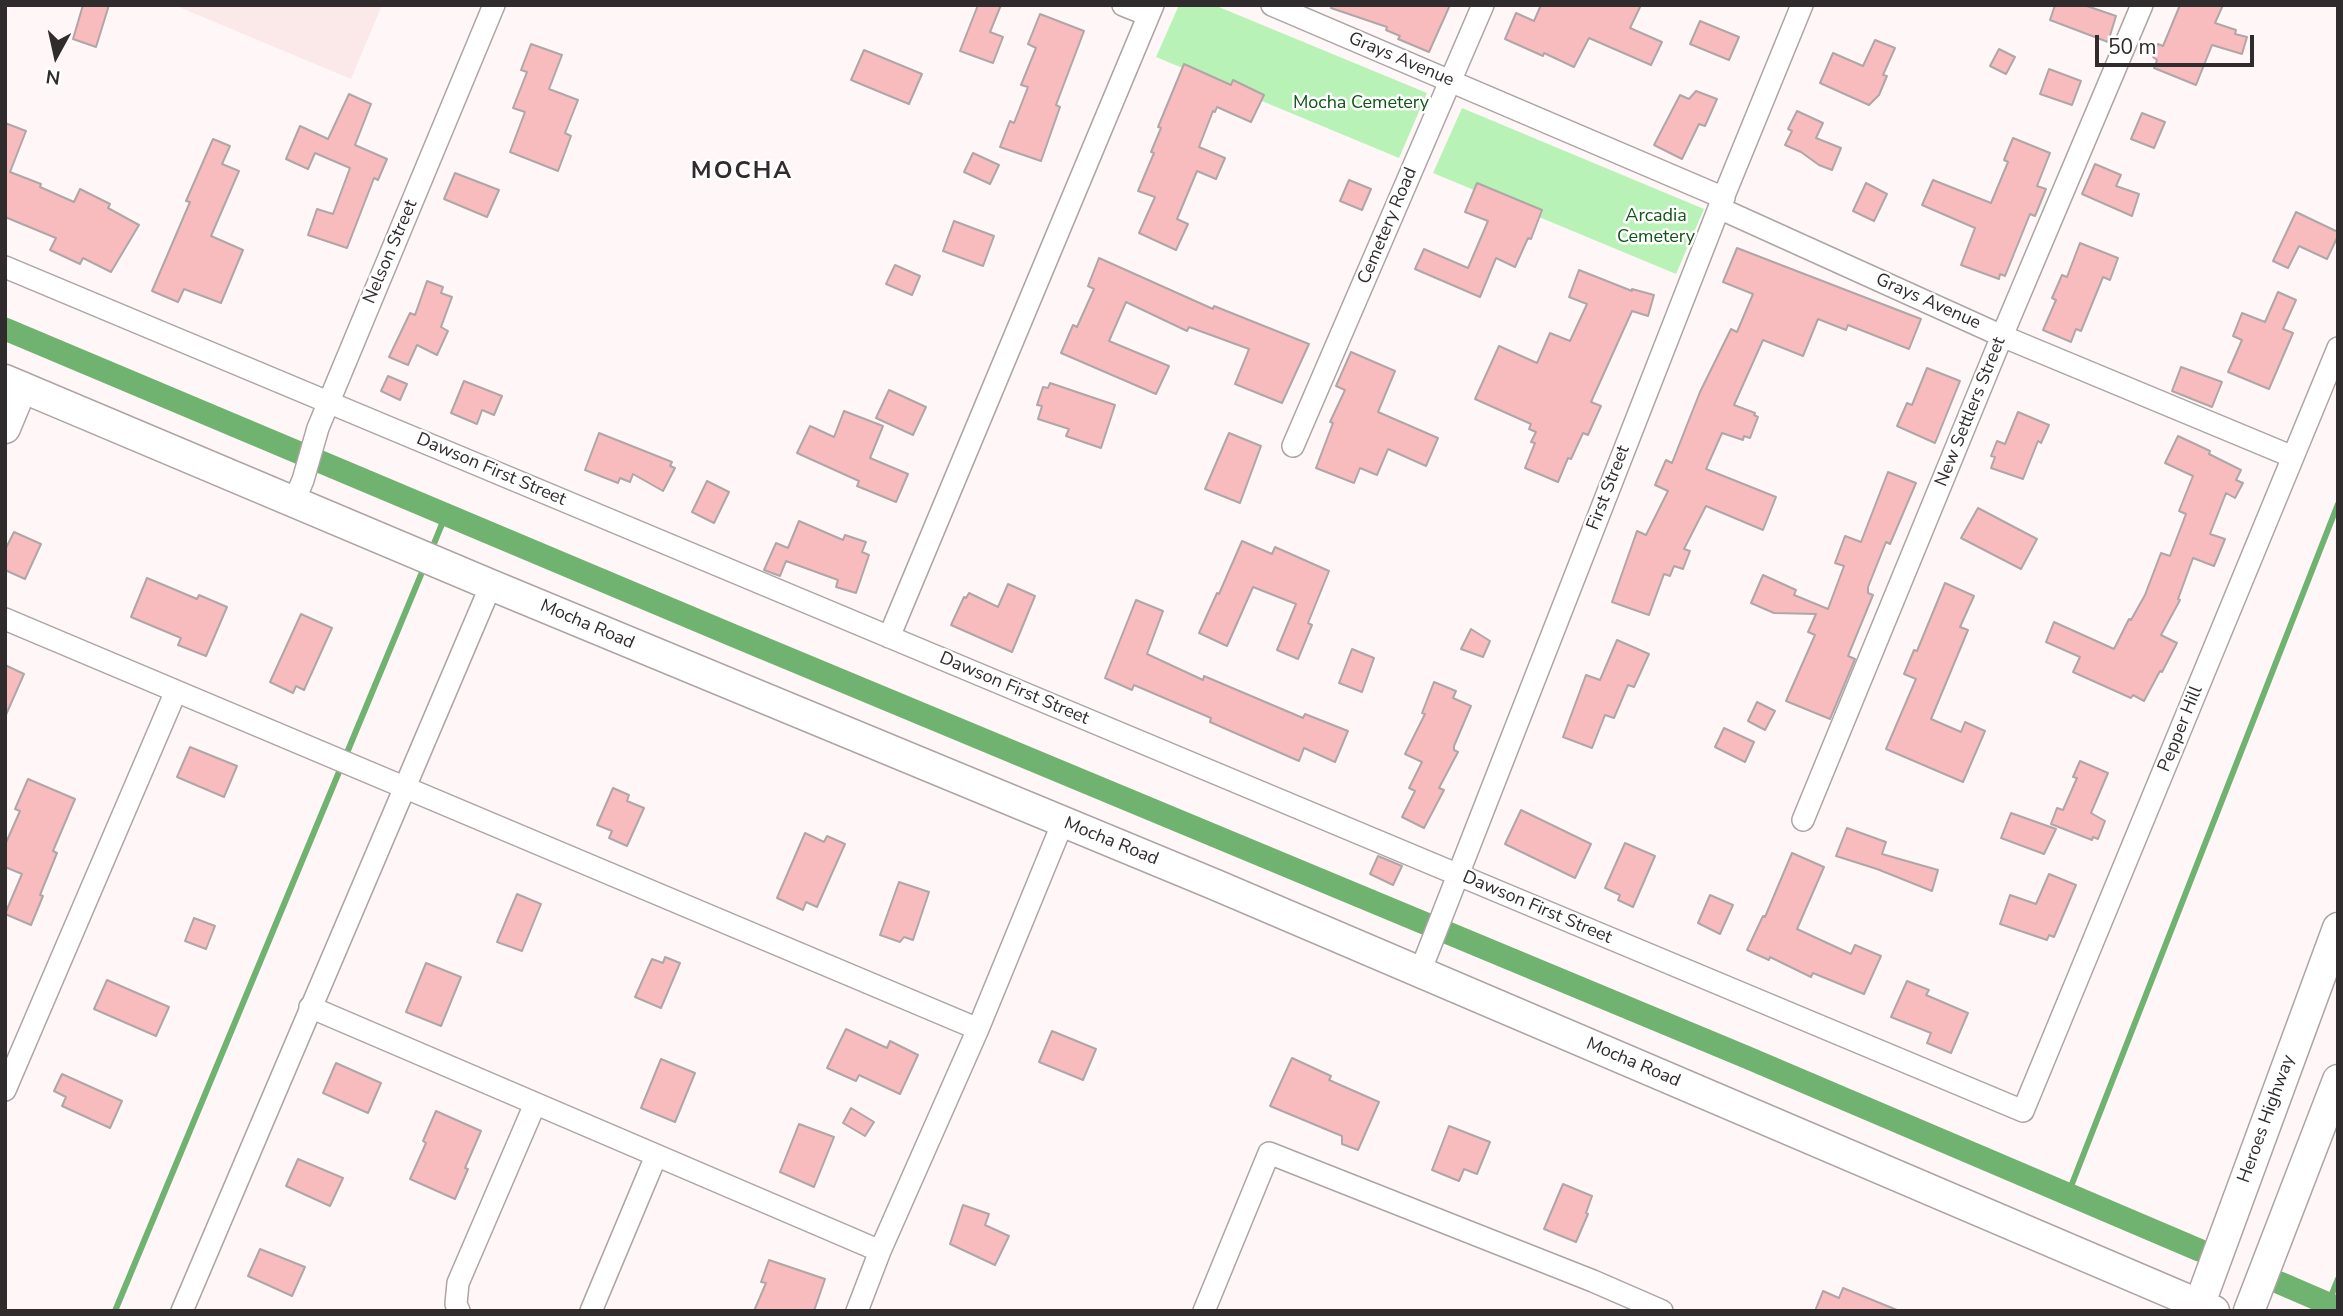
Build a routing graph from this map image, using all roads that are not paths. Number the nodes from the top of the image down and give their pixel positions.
1 (494, 5) edge
2 (1123, 5) edge
3 (1272, 5) edge
4 (1483, 5) edge
5 (1802, 5) edge
6 (2142, 5) edge
7 (1150, 10) edge
8 (1451, 82) junction
9 (1721, 203) junction
10 (5, 267) edge
11 (2002, 336) junction
12 (2338, 348) edge
13 (14, 383) edge
14 (329, 402) junction
15 (5, 428) edge
16 (1293, 446) dead end
17 (2293, 457) junction
18 (298, 491) junction
19 (491, 585) junction
20 (5, 619) edge
21 (889, 637) junction
22 (176, 691) junction
23 (405, 788) junction
24 (1803, 820) dead end
25 (1063, 822) junction
26 (1457, 874) junction
27 (2338, 928) edge
28 (1424, 960) junction
29 (310, 1007) junction
30 (978, 1029) junction
31 (2338, 1080) edge
32 (5, 1090) edge
33 (535, 1104) junction
34 (2023, 1111) joint
35 (656, 1156) junction
36 (880, 1251) junction
37 (2203, 1309) edge
38 (183, 1311) edge
39 (459, 1311) edge
40 (591, 1311) edge
41 (856, 1311) edge
42 (1204, 1311) edge
43 (1662, 1311) edge
44 (2249, 1311) edge

1 - 14 street, Nelson Street
2 - 7 street
3 - 8 street, Grays Avenue
4 - 8 street, Cemetery Road
5 - 9 street, First Street
6 - 11 street, New Settlers Street
7 - 21 street
8 - 9 street, Grays Avenue
8 - 16 street, Cemetery Road
9 - 11 street, Grays Avenue
9 - 26 street, First Street
10 - 14 street, Dawson First Street
11 - 17 street, Grays Avenue
11 - 24 street, New Settlers Street
12 - 17 street, Pepper Hill
13 - 15 street
13 - 18 street, Mocha Road
14 - 18 street, Nelson Street
14 - 21 street, Dawson First Street
17 - 34 street, Pepper Hill
18 - 19 street, Mocha Road
19 - 23 street
19 - 25 street, Mocha Road
20 - 22 street
21 - 26 street, Dawson First Street
22 - 23 street
22 - 32 street
23 - 29 street
23 - 30 street
25 - 28 street, Mocha Road
25 - 30 street
26 - 28 street, First Street
26 - 34 street, Dawson First Street
27 - 37 street, Heroes Highway
28 - 37 street, Mocha Road
29 - 33 street
29 - 38 street
30 - 36 street
31 - 44 street
33 - 35 street
33 - 39 street
35 - 36 street
35 - 40 street
36 - 41 street
42 - 43 street

